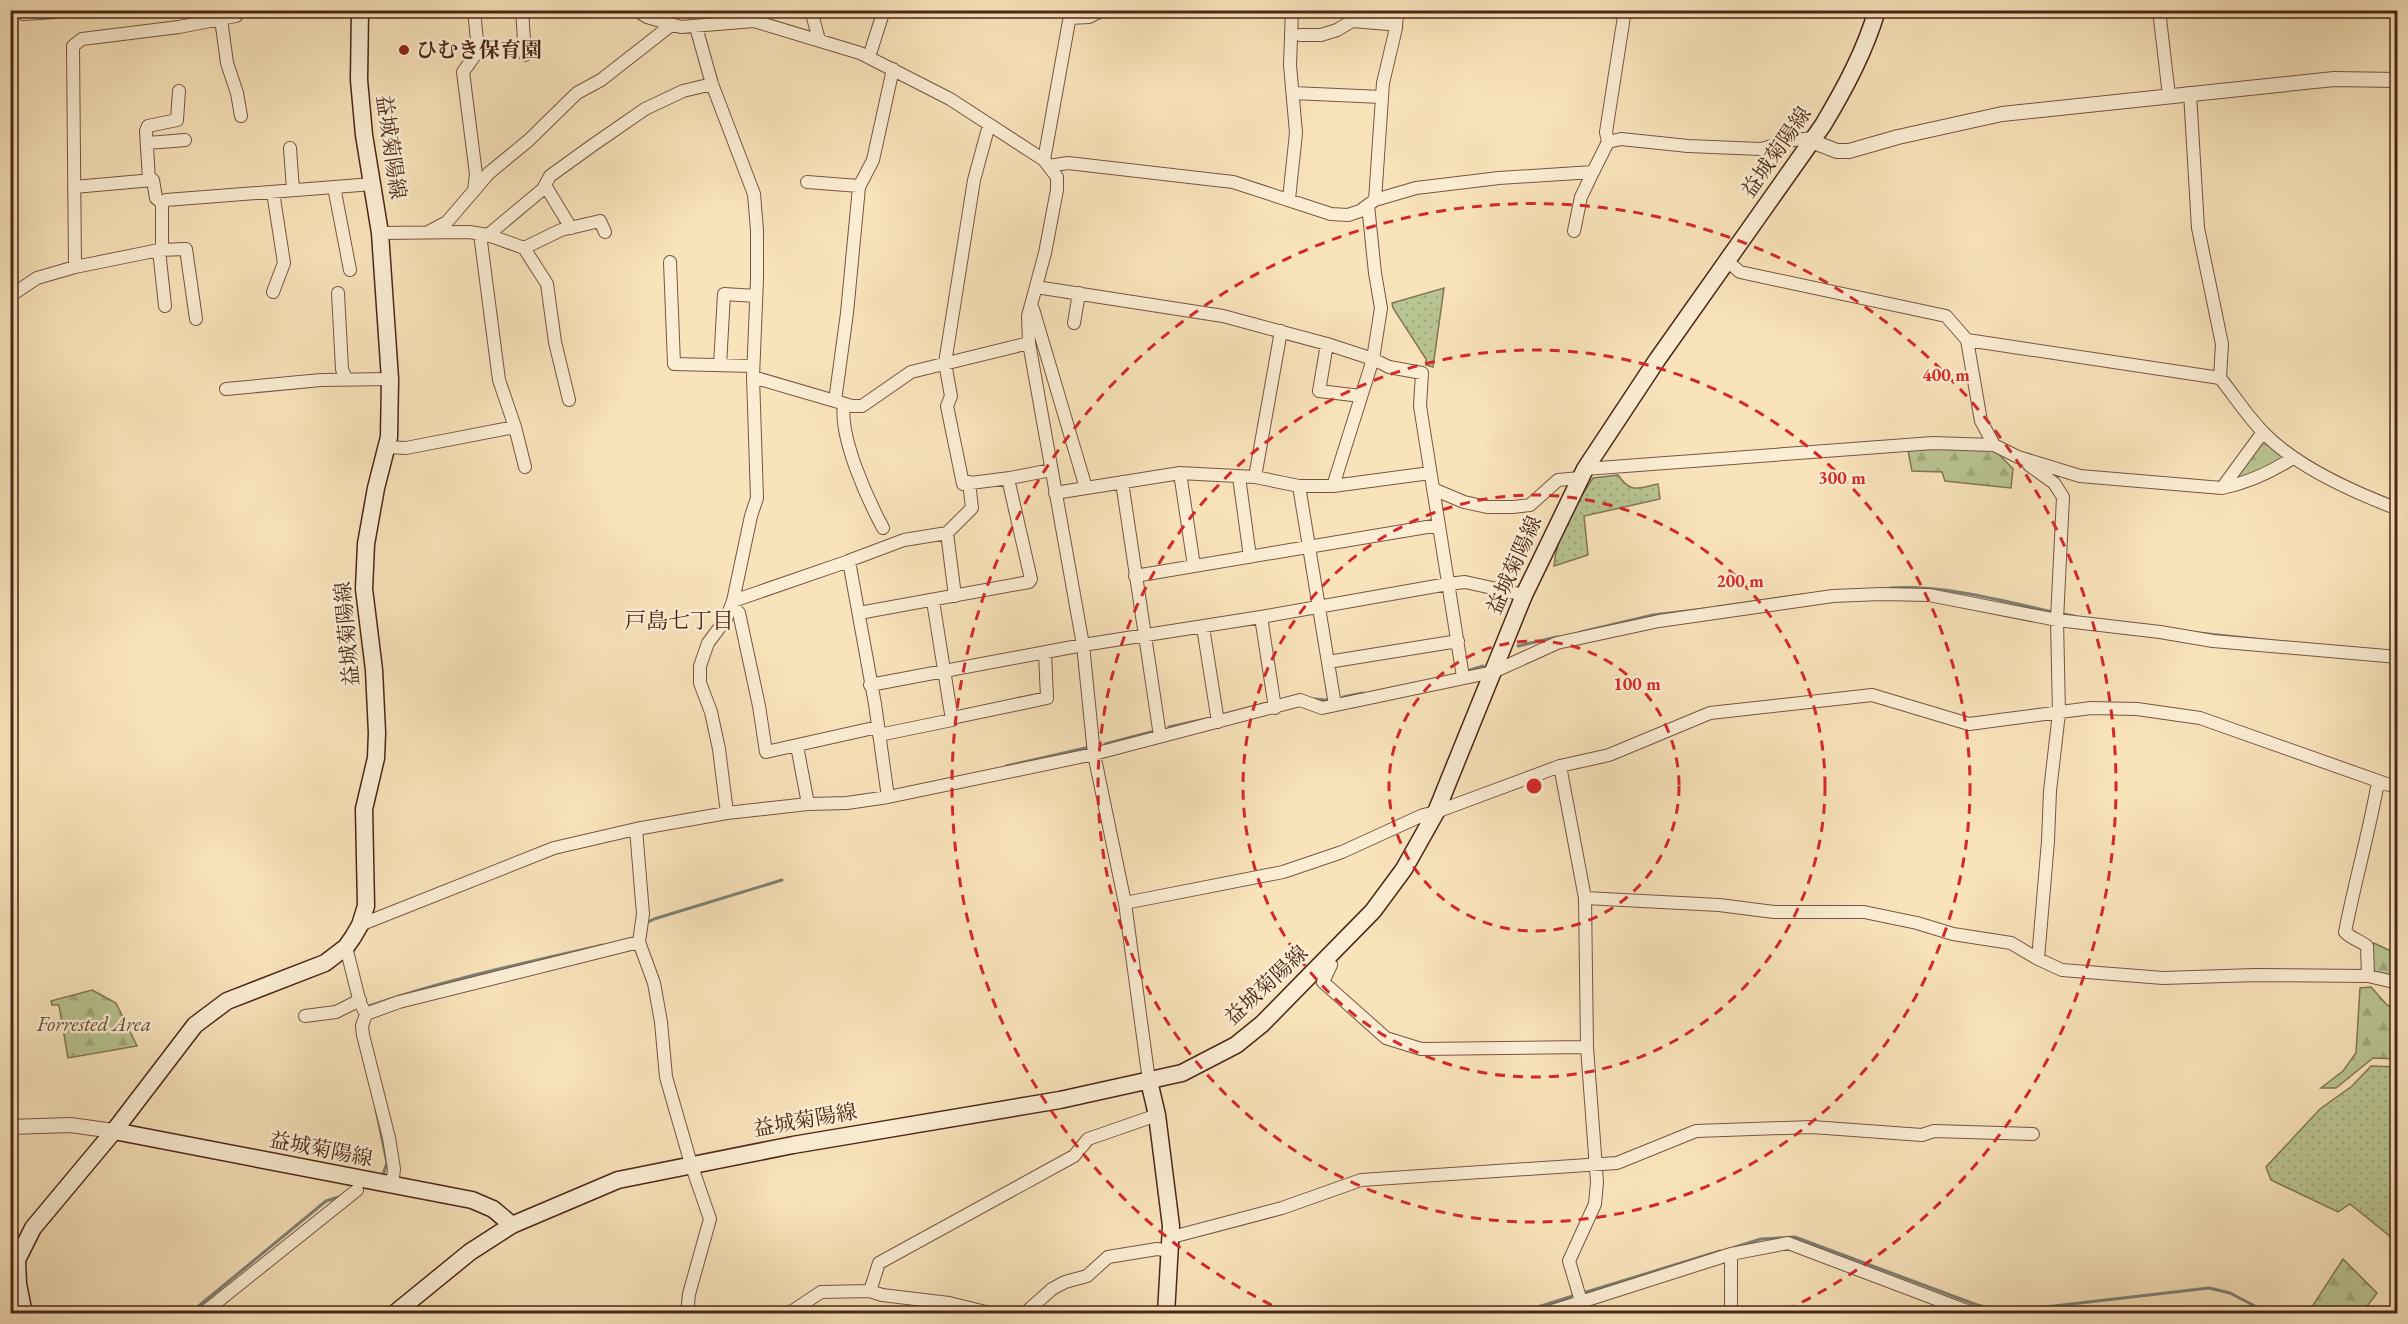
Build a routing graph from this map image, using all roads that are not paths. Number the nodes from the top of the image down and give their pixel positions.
1 (23, 10) edge
2 (240, 10) edge
3 (360, 10) edge
4 (474, 10) edge
5 (522, 10) edge
6 (636, 10) edge
7 (812, 10) edge
8 (884, 10) edge
9 (1103, 10) edge
10 (1292, 10) edge
11 (1625, 10) edge
12 (1877, 10) edge
13 (2159, 10) edge
14 (54, 12) dead end
15 (1070, 14) edge
16 (1397, 14) edge
17 (221, 19) junction
18 (670, 26) junction
19 (696, 27) junction
20 (1300, 35) dead end
21 (819, 40) junction
22 (525, 55) dead end
23 (869, 57) junction
24 (893, 69) junction
25 (2397, 80) edge
26 (712, 84) junction
27 (179, 91) dead end
28 (1293, 93) junction
29 (2190, 93) junction
30 (2169, 96) junction
31 (1382, 97) junction
32 (241, 116) dead end
33 (989, 125) junction
34 (1812, 139) junction
35 (185, 140) dead end
36 (1608, 142) junction
37 (148, 143) junction
38 (291, 148) dead end
39 (1047, 163) junction
40 (1593, 172) junction
41 (149, 180) junction
42 (807, 182) dead end
43 (373, 184) junction
44 (545, 185) junction
45 (859, 186) junction
46 (74, 187) junction
47 (334, 187) junction
48 (293, 190) junction
49 (474, 191) junction
50 (273, 192) junction
51 (1288, 199) junction
52 (1371, 202) junction
53 (162, 203) junction
54 (571, 228) junction
55 (430, 231) junction
56 (1574, 231) dead end
57 (605, 232) dead end
58 (380, 233) junction
59 (484, 234) junction
60 (524, 248) junction
61 (159, 250) junction
62 (1727, 261) junction
63 (670, 262) dead end
64 (75, 267) junction
65 (350, 270) dead end
66 (1036, 287) junction
67 (273, 292) dead end
68 (338, 293) dead end
69 (1079, 293) junction
70 (10, 296) edge
71 (756, 296) junction
72 (1032, 304) junction
73 (165, 306) dead end
74 (196, 319) dead end
75 (1074, 323) dead end
76 (1281, 331) junction
77 (1967, 340) junction
78 (1029, 343) junction
79 (1327, 344) junction
80 (1373, 359) junction
81 (945, 363) junction
82 (720, 365) junction
83 (753, 372) junction
84 (2220, 378) junction
85 (346, 379) junction
86 (390, 379) junction
87 (226, 389) dead end
88 (1361, 396) junction
89 (569, 400) dead end
90 (840, 403) junction
91 (515, 427) junction
92 (2263, 432) junction
93 (1994, 444) junction
94 (386, 447) junction
95 (2018, 457) junction
96 (2293, 458) junction
97 (525, 467) dead end
98 (1051, 470) junction
99 (1180, 473) junction
100 (1430, 473) junction
101 (1583, 473) junction
102 (1239, 477) junction
103 (1255, 477) junction
104 (1010, 478) junction
105 (969, 482) junction
106 (1122, 482) junction
107 (1299, 486) junction
108 (1333, 486) junction
109 (1086, 488) junction
110 (2222, 488) junction
111 (1433, 489) junction
112 (1055, 493) junction
113 (2397, 509) edge
114 (1439, 525) junction
115 (883, 528) dead end
116 (947, 533) junction
117 (1310, 547) junction
118 (1250, 557) junction
119 (848, 561) junction
120 (1194, 566) junction
121 (1135, 576) junction
122 (1448, 584) junction
123 (1524, 595) junction
124 (955, 596) junction
125 (933, 601) junction
126 (732, 603) junction
127 (1320, 606) junction
128 (859, 613) junction
129 (1261, 617) junction
130 (2057, 620) junction
131 (1203, 627) junction
132 (1146, 636) junction
133 (1458, 641) junction
134 (1083, 645) junction
135 (1045, 653) junction
136 (2397, 657) edge
137 (1328, 662) junction
138 (945, 671) junction
139 (1493, 672) junction
140 (1463, 677) junction
141 (870, 685) junction
142 (1335, 705) junction
143 (1275, 708) junction
144 (2059, 713) junction
145 (952, 718) junction
146 (1218, 722) junction
147 (879, 731) junction
148 (1160, 736) junction
149 (797, 746) junction
150 (1094, 754) junction
151 (1560, 766) junction
152 (2378, 782) junction
153 (2397, 788) edge
154 (888, 797) junction
155 (808, 804) junction
156 (1436, 812) junction
157 (727, 813) junction
158 (636, 829) junction
159 (1585, 898) junction
160 (1125, 903) junction
161 (360, 925) junction
162 (639, 942) junction
163 (346, 947) junction
164 (2038, 959) junction
165 (1325, 960) junction
166 (2368, 976) junction
167 (2397, 983) edge
168 (360, 1000) junction
169 (366, 1014) junction
170 (304, 1016) dead end
171 (1587, 1047) junction
172 (1149, 1081) junction
173 (1157, 1115) junction
174 (10, 1127) edge
175 (114, 1131) junction
176 (2032, 1134) dead end
177 (1596, 1163) junction
178 (691, 1164) junction
179 (392, 1186) junction
180 (357, 1190) dead end
181 (512, 1225) junction
182 (1171, 1244) junction
183 (1731, 1254) junction
184 (870, 1291) junction
185 (1579, 1295) junction
186 (24, 1314) edge
187 (202, 1314) edge
188 (394, 1314) edge
189 (687, 1314) edge
190 (788, 1314) edge
191 (994, 1314) edge
192 (1024, 1314) edge
193 (1166, 1314) edge
194 (1543, 1314) edge
195 (1731, 1314) edge
196 (1977, 1314) edge

1 - 14 street
2 - 17 street
3 - 43 main road, 益城菊陽線
4 - 49 street
5 - 22 street
6 - 18 street
7 - 21 street
8 - 23 street
9 - 15 street
10 - 28 street
11 - 36 street
12 - 34 main road, 益城菊陽線
13 - 30 street
15 - 39 street
16 - 20 street
16 - 31 street
17 - 32 street
17 - 46 street
18 - 19 street
18 - 49 street
19 - 21 street
19 - 26 street
21 - 23 street
23 - 24 street
24 - 33 street
24 - 45 street
25 - 29 street
26 - 44 street
26 - 71 street
27 - 37 street
28 - 31 street
28 - 51 street
29 - 30 street
29 - 84 street
30 - 34 street
31 - 52 street
33 - 39 street
33 - 81 street
34 - 36 street
34 - 62 main road, 益城菊陽線
35 - 37 street
36 - 40 street
37 - 41 street
38 - 48 street
39 - 51 street
39 - 66 street
40 - 52 street
40 - 56 street
41 - 46 street
41 - 53 street
42 - 45 street
43 - 47 street
43 - 58 main road, 益城菊陽線
44 - 54 street
44 - 59 street
45 - 90 street
46 - 64 street
47 - 48 street
47 - 65 street
48 - 50 street
49 - 55 street
50 - 53 street
50 - 67 street
51 - 52 street
52 - 80 street
53 - 61 street
54 - 57 street
54 - 60 street
55 - 58 street
55 - 59 street
58 - 86 main road, 益城菊陽線
59 - 60 street
59 - 91 street
60 - 89 street
61 - 64 street
61 - 73 street
61 - 74 street
62 - 77 street
62 - 101 main road, 益城菊陽線
63 - 82 street
64 - 70 street
66 - 69 street
66 - 72 street
68 - 85 street
69 - 75 street
69 - 76 street
71 - 82 street
71 - 83 street
72 - 78 street
72 - 109 street
76 - 79 street
76 - 103 street
77 - 84 street
77 - 93 street
78 - 81 street
78 - 98 street
79 - 80 street
79 - 88 street
80 - 88 street
80 - 100 street
81 - 90 street
81 - 105 street
82 - 83 street
83 - 90 street
83 - 126 street
84 - 92 street
85 - 86 street
85 - 87 street
86 - 94 main road, 益城菊陽線
88 - 108 street
90 - 115 street
91 - 94 street
91 - 97 street
92 - 96 street
92 - 110 street
93 - 95 street
93 - 101 street
94 - 161 main road, 益城菊陽線
95 - 110 street
95 - 130 street
96 - 110 street
96 - 113 street
98 - 104 street
98 - 112 street
99 - 102 street
99 - 106 street
99 - 120 street
100 - 108 street
100 - 111 street
101 - 111 street
101 - 123 main road, 益城菊陽線
102 - 103 street
102 - 118 street
103 - 107 street
104 - 105 street
104 - 124 street
105 - 116 street
106 - 109 street
106 - 121 street
107 - 108 street
107 - 117 street
109 - 112 street
111 - 114 street
112 - 134 street
114 - 117 street
114 - 122 street
116 - 119 street
116 - 124 street
117 - 118 street
117 - 127 street
118 - 120 street
119 - 126 street
119 - 128 street
120 - 121 street
121 - 132 street
122 - 123 street
122 - 127 street
122 - 133 street
123 - 139 main road, 益城菊陽線
124 - 125 street
125 - 128 street
125 - 138 street
126 - 149 street
126 - 157 street
127 - 129 street
127 - 137 street
128 - 141 street
129 - 131 street
129 - 143 street
130 - 136 street
130 - 139 street
130 - 144 street
131 - 132 street
131 - 146 street
132 - 134 street
132 - 148 street
133 - 137 street
133 - 140 street
134 - 135 street
134 - 150 street
135 - 138 street
135 - 145 street
137 - 142 street
138 - 141 street
138 - 145 street
139 - 140 street
139 - 156 main road, 益城菊陽線
140 - 142 street
141 - 147 street
142 - 143 street
143 - 146 street
144 - 151 street
144 - 152 street
144 - 164 street
145 - 147 street
146 - 148 street
147 - 149 street
147 - 154 street
148 - 150 street
149 - 155 street
150 - 154 street
150 - 160 street
151 - 156 street
151 - 159 street
152 - 153 street
152 - 166 street
154 - 155 street
155 - 157 street
156 - 160 street
156 - 165 main road, 益城菊陽線
157 - 158 street
158 - 161 street
158 - 162 street
159 - 164 street
159 - 171 street
160 - 172 street
161 - 163 main road, 益城菊陽線
162 - 169 street
162 - 178 street
163 - 168 street
163 - 175 main road, 益城菊陽線
164 - 166 street
165 - 171 street
165 - 172 main road, 益城菊陽線
166 - 167 street
168 - 169 street
168 - 170 street
169 - 179 street
171 - 177 street
172 - 173 main road
172 - 178 main road, 益城菊陽線
173 - 182 main road
173 - 184 street
174 - 175 street
175 - 179 main road, 益城菊陽線
175 - 186 main road, 益城菊陽線
176 - 177 street
177 - 182 street
177 - 185 street
178 - 181 main road, 益城菊陽線
178 - 189 street
179 - 181 main road, 益城菊陽線
180 - 187 street
181 - 188 main road, 益城菊陽線
182 - 192 street
182 - 193 main road
183 - 185 street
183 - 195 street
183 - 196 street
184 - 190 street
184 - 191 street
185 - 194 street

